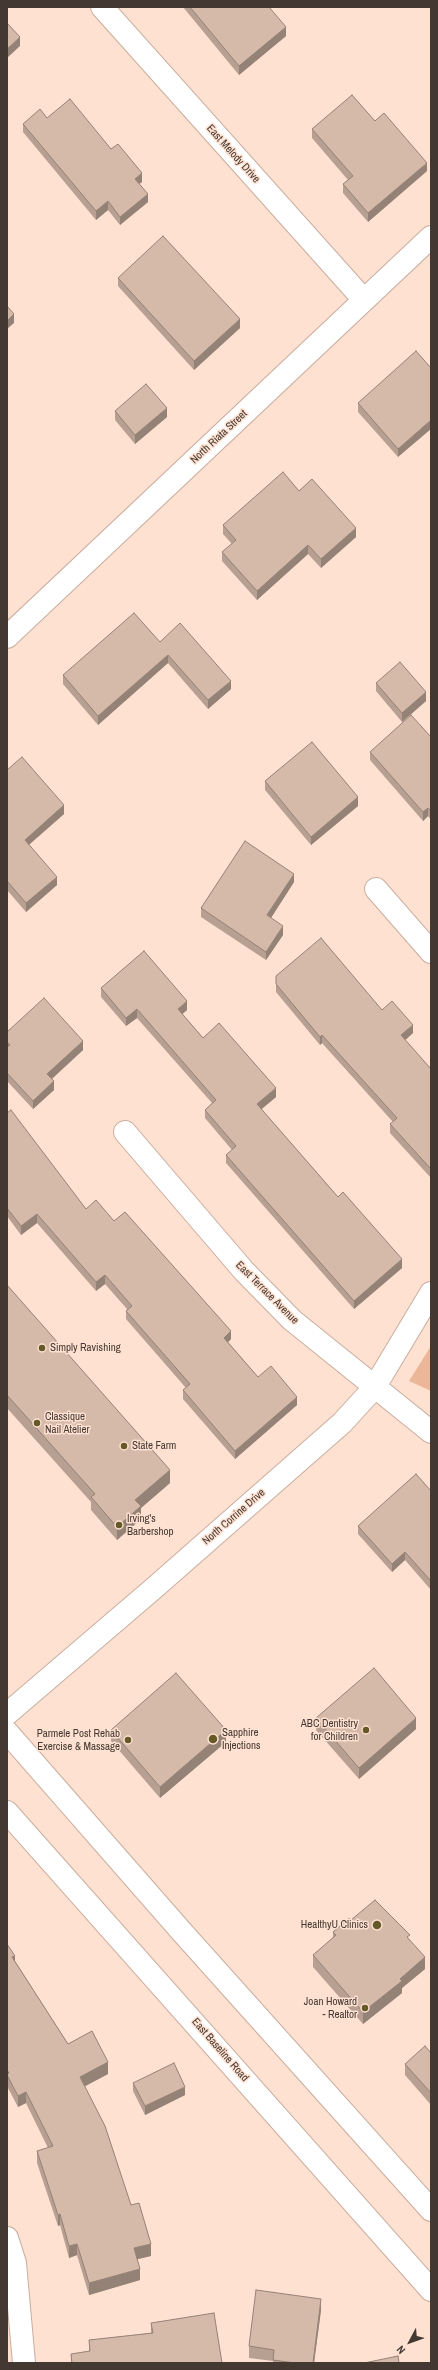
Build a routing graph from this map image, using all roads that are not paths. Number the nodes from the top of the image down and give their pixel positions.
1 (102, 7) edge
2 (431, 237) edge
3 (364, 300) junction
4 (7, 637) edge
5 (376, 889) dead end
6 (431, 952) edge
7 (125, 1132) dead end
8 (431, 1293) edge
9 (374, 1388) junction
10 (431, 1432) edge
11 (7, 1714) edge
12 (7, 1732) edge
13 (7, 1812) edge
14 (431, 2210) edge
15 (7, 2238) edge
16 (431, 2290) edge
17 (24, 2363) edge

1 - 3 street, East Melody Drive
2 - 3 street, North Riata Street
3 - 4 street, North Riata Street
5 - 6 street
7 - 9 street, East Terrace Avenue
8 - 9 street, North Corrine Drive
9 - 10 street, East Terrace Avenue
9 - 11 street, North Corrine Drive
12 - 14 street
13 - 16 street, East Baseline Road
15 - 17 street

